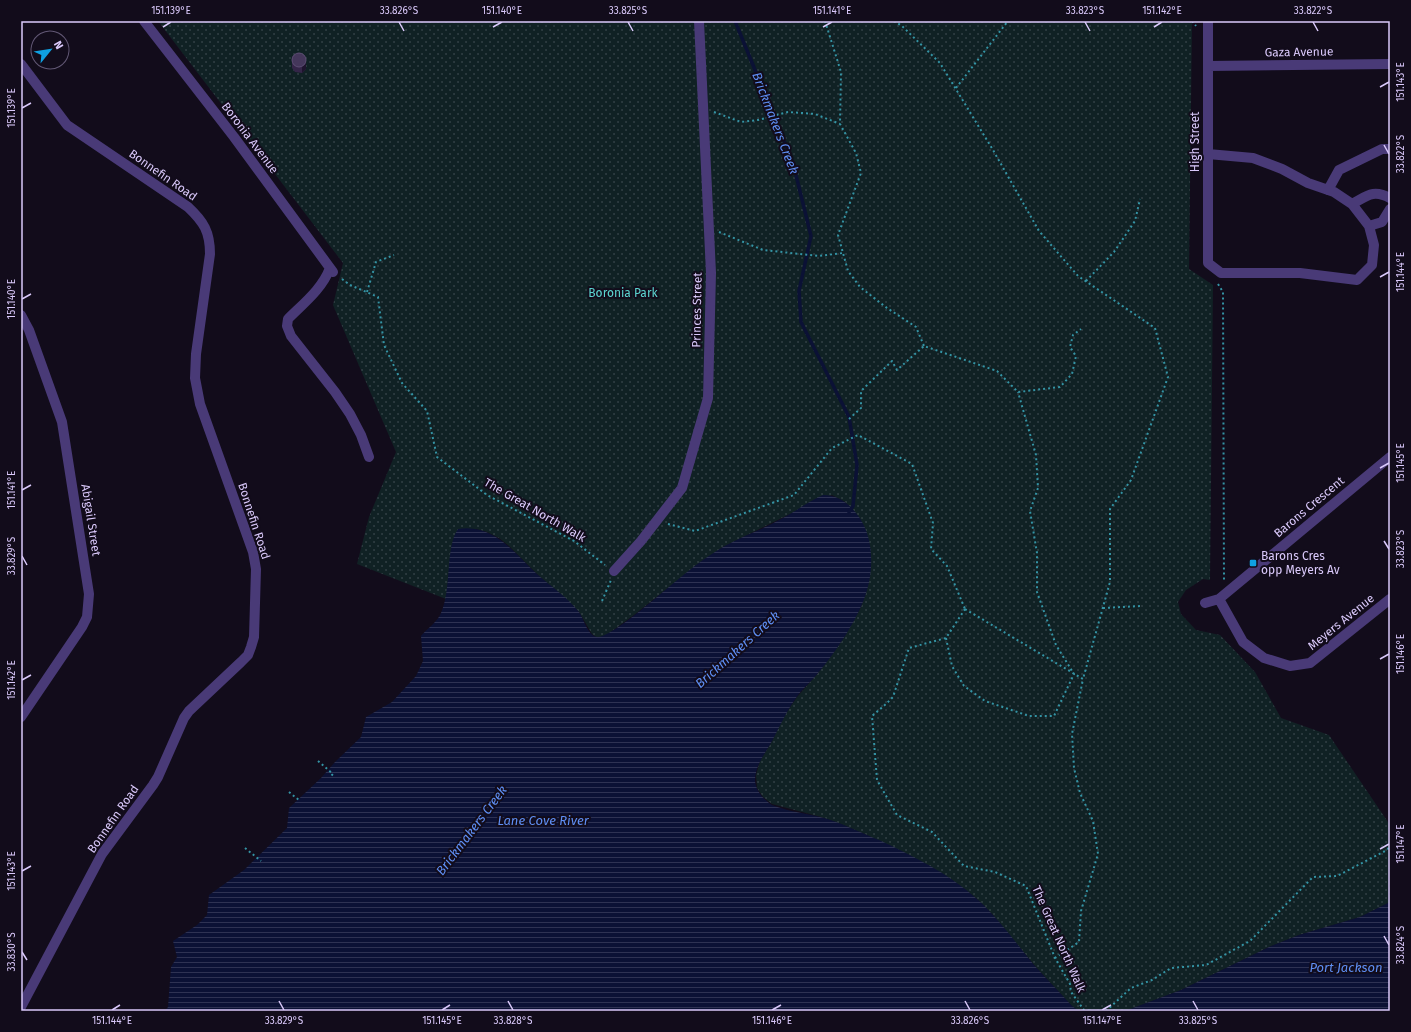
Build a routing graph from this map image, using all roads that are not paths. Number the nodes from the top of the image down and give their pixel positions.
1 (144, 21) edge
2 (699, 21) edge
3 (1208, 21) edge
4 (21, 64) edge
5 (1390, 64) edge
6 (1208, 66) junction
7 (1390, 149) edge
8 (1208, 154) junction
9 (1328, 190) junction
10 (1390, 198) edge
11 (1352, 204) junction
12 (1390, 209) edge
13 (1369, 226) junction
14 (21, 315) edge
15 (369, 457) dead end
16 (1390, 457) edge
17 (614, 571) road end
18 (1219, 599) junction
19 (1390, 599) edge
20 (1205, 603) dead end
21 (21, 717) edge
22 (21, 1007) edge

1 - 15 street, Boronia Avenue
2 - 17 street, Princes Street
3 - 6 street, High Street
4 - 22 street, Bonnefin Road
5 - 6 street, Gaza Avenue
6 - 8 street, High Street
7 - 9 street
8 - 9 street
8 - 13 street, High Street
9 - 11 street
10 - 11 street
11 - 13 street
12 - 13 street
14 - 21 street, Abigail Street
16 - 18 street, Barons Crescent
18 - 19 street, Meyers Avenue
18 - 20 street, Barons Crescent

